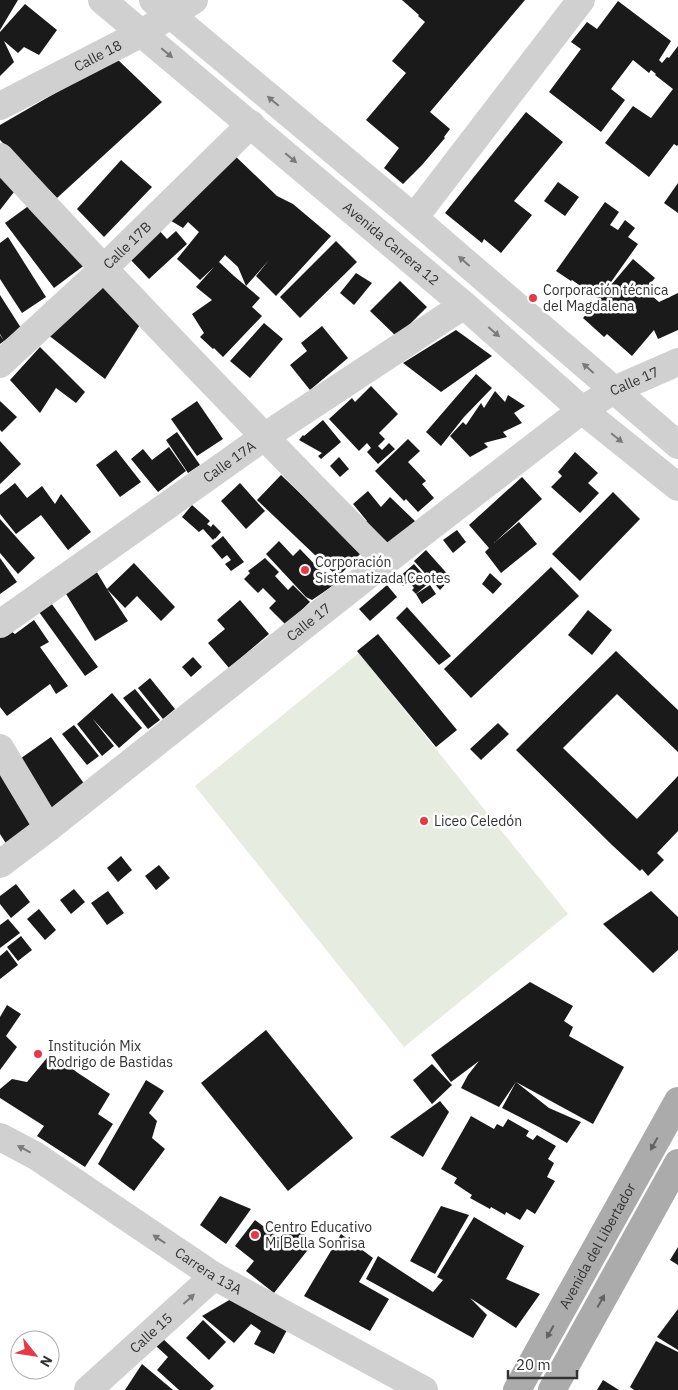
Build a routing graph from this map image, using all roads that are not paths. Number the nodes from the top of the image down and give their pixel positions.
1 (102, 0) edge
2 (194, 0) edge
3 (581, 0) edge
4 (162, 8) edge
5 (142, 33) junction
6 (0, 106) edge
7 (251, 124) junction
8 (0, 157) edge
9 (414, 218) junction
10 (103, 269) junction
11 (464, 305) junction
12 (678, 362) edge
13 (0, 364) edge
14 (614, 390) junction
15 (582, 410) junction
16 (264, 437) junction
17 (678, 444) edge
18 (678, 487) edge
19 (386, 561) junction
20 (0, 624) edge
21 (0, 748) edge
22 (48, 828) junction
23 (0, 864) edge
24 (678, 1101) edge
25 (0, 1137) edge
26 (678, 1163) edge
27 (214, 1276) junction
28 (88, 1390) edge
29 (424, 1390) edge
30 (517, 1390) edge
31 (552, 1390) edge

1 - 5 street, Avenida Carrera 12
2 - 4 street, Calle 18
3 - 9 street
4 - 5 street, Calle 18
9 -> 4 street
5 - 6 street, Calle 18
5 -> 7 street, Avenida Carrera 12
7 - 10 street, Calle 17B
7 -> 11 street, Avenida Carrera 12
8 - 10 street
14 -> 9 street
10 - 13 street, Calle 17B
10 - 16 street
11 -> 15 street, Avenida Carrera 12
11 - 16 street, Calle 17A
12 - 14 street, Calle 17
14 - 15 street, Calle 17
14 - 17 street
15 -> 18 street, Avenida Carrera 12
15 - 19 street, Calle 17
16 - 19 street
16 - 20 street, Calle 17A
19 - 22 street, Calle 17
21 - 22 street
22 - 23 street, Calle 17
24 -> 30 main road, Avenida del Libertador
27 -> 25 street, Carrera 13A
31 -> 26 main road
28 -> 27 street, Calle 15
27 - 29 street, Carrera 13A

